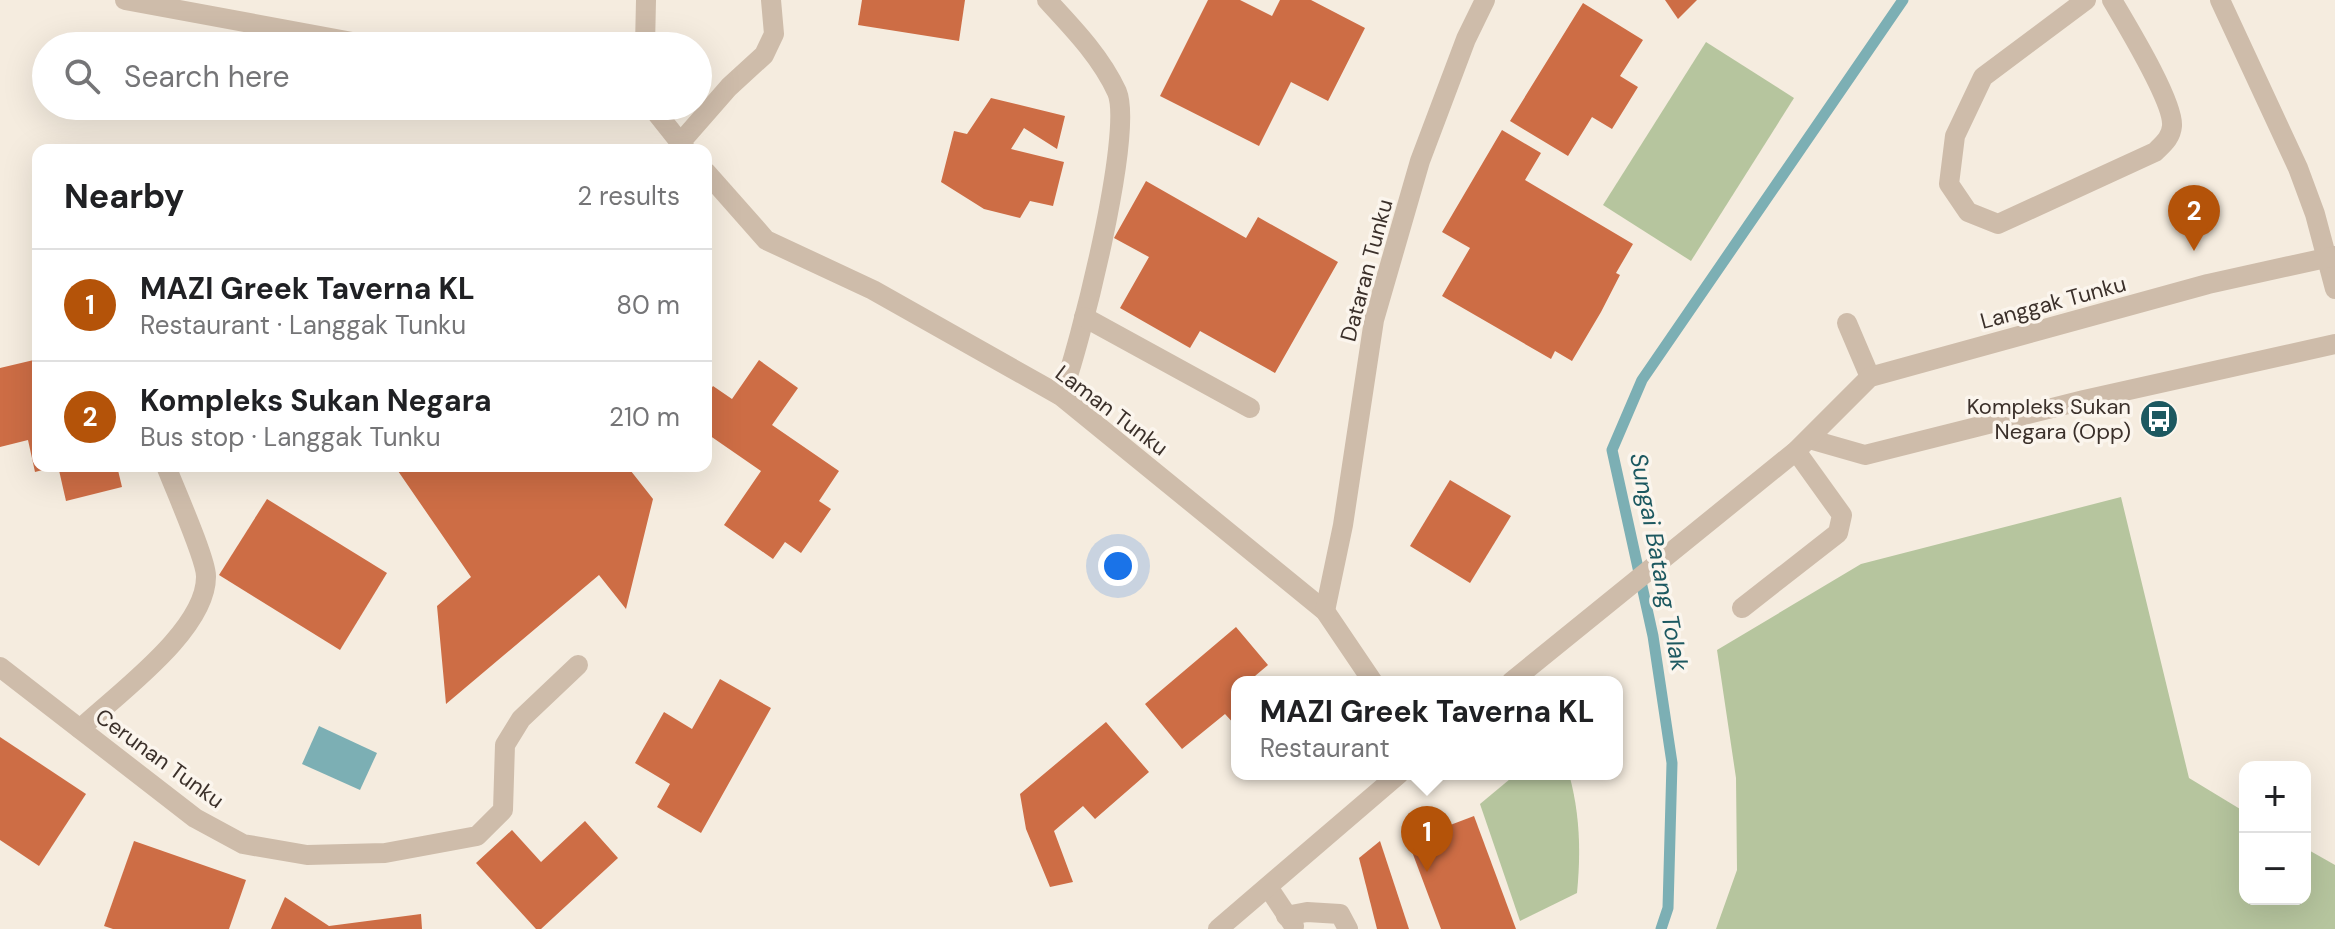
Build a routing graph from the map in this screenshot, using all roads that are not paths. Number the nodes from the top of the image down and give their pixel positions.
1 (125, 0) edge
2 (646, 0) edge
3 (771, 0) edge
4 (1047, 0) edge
5 (1485, 0) edge
6 (2086, 0) edge
7 (2112, 0) edge
8 (2220, 0) edge
9 (298, 32) edge
10 (645, 32) edge
11 (712, 109) edge
12 (662, 120) edge
13 (703, 120) edge
14 (681, 144) edge
15 (685, 144) edge
16 (712, 179) edge
17 (2331, 257) edge
18 (2335, 289) edge
19 (1084, 317) junction
20 (1847, 323) dead end
21 (2335, 344) edge
22 (1870, 377) junction
23 (1061, 396) junction
24 (1250, 408) dead end
25 (1803, 445) junction
26 (168, 472) edge
27 (1742, 608) dead end
28 (1325, 611) junction
29 (578, 665) dead end
30 (0, 667) edge
31 (1369, 676) edge
32 (1518, 676) edge
33 (80, 729) junction
34 (1392, 780) edge
35 (1268, 887) junction
36 (1218, 929) edge
37 (1348, 929) edge

1 - 9 street
2 - 10 street
3 - 11 street
4 - 19 street
5 - 28 street, Dataran Tunku
6 - 7 street
8 - 17 street
12 - 14 street
13 - 15 street
16 - 23 street, Laman Tunku
17 - 18 street
17 - 22 street, Langgak Tunku
19 - 23 street
19 - 24 street
20 - 22 street
21 - 25 street
22 - 25 street
23 - 28 street, Laman Tunku
25 - 27 street
25 - 32 street
26 - 33 street
28 - 31 street, Laman Tunku
29 - 33 street, Cerunan Tunku
30 - 33 street, Cerunan Tunku
34 - 35 street
35 - 36 street
35 - 37 street

